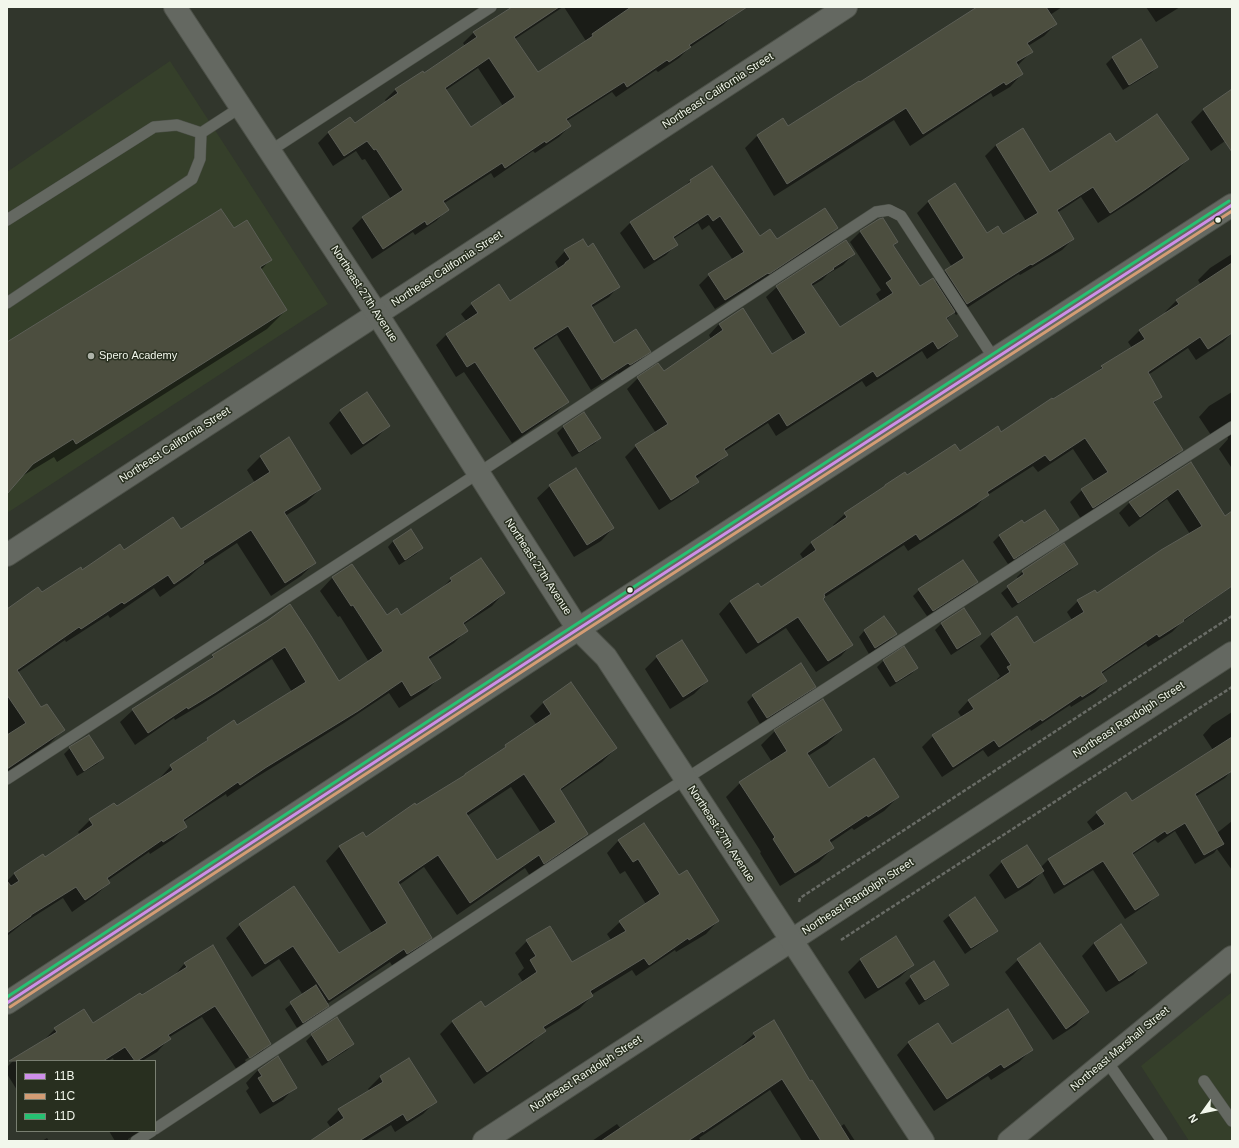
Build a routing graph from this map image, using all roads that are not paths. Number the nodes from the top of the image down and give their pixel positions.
1 (175, 7) edge
2 (491, 7) edge
3 (846, 7) edge
4 (241, 107) junction
5 (201, 133) junction
6 (270, 150) junction
7 (1232, 206) edge
8 (7, 220) edge
9 (7, 303) edge
10 (377, 314) junction
11 (995, 360) junction
12 (1232, 428) edge
13 (478, 473) junction
14 (7, 555) edge
15 (578, 629) junction
16 (1232, 653) edge
17 (7, 779) edge
18 (686, 779) junction
19 (791, 940) junction
20 (1232, 957) edge
21 (7, 1002) edge
22 (1106, 1060) junction
23 (1204, 1081) dead end
24 (1232, 1121) edge
25 (156, 1128) edge
26 (150, 1132) edge
27 (136, 1141) edge
28 (484, 1141) edge
29 (922, 1141) edge
30 (1009, 1141) edge
31 (1162, 1141) edge

1 - 4 street, Northeast 27th Avenue
2 - 6 lane
3 - 10 street, Northeast California Street
4 - 5 lane
4 - 6 street, Northeast 27th Avenue
5 - 8 lane
5 - 9 lane
6 - 10 street, Northeast 27th Avenue
7 - 11 street
10 - 13 street, Northeast 27th Avenue
10 - 14 street, Northeast California Street
11 - 13 lane
11 - 15 street
12 - 18 lane
13 - 15 street, Northeast 27th Avenue
13 - 17 lane
15 - 18 street, Northeast 27th Avenue
15 - 21 street
16 - 19 street, Northeast Randolph Street
18 - 19 street, Northeast 27th Avenue
18 - 25 lane
19 - 28 street, Northeast Randolph Street
19 - 29 street, Northeast 27th Avenue
20 - 22 street, Northeast Marshall Street
22 - 30 street, Northeast Marshall Street
22 - 31 lane
23 - 24 lane
26 - 27 lane

